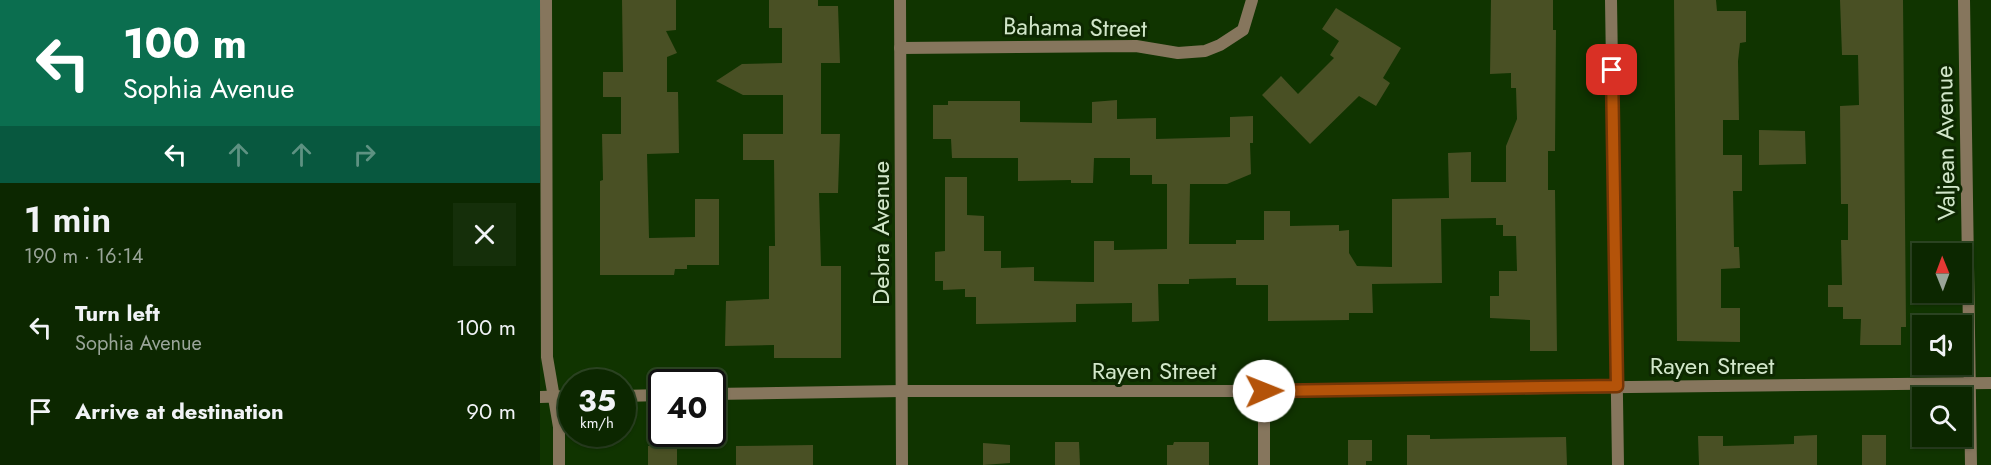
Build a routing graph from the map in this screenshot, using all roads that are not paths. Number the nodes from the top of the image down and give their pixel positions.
1 (546, 0) edge
2 (900, 0) edge
3 (1252, 0) edge
4 (1611, 0) edge
5 (1964, 0) edge
6 (900, 48) junction
7 (1970, 383) junction
8 (1991, 383) edge
9 (1617, 386) junction
10 (902, 391) junction
11 (1264, 391) junction
12 (726, 394) edge
13 (554, 396) junction
14 (558, 396) edge
15 (540, 397) edge
16 (559, 465) edge
17 (902, 465) edge
18 (1264, 465) edge
19 (1618, 465) edge
20 (1971, 465) edge

1 - 13 street
2 - 6 street, Debra Avenue
3 - 6 street, Bahama Street
4 - 9 street
5 - 7 street, Valjean Avenue
6 - 10 street, Debra Avenue
7 - 8 street, Rayen Street
7 - 9 street, Rayen Street
7 - 20 street, Valjean Avenue
9 - 11 street, Rayen Street
9 - 19 street
10 - 11 street, Rayen Street
10 - 12 street, Rayen Street
10 - 17 street, Debra Avenue
11 - 18 street
13 - 14 street
13 - 15 street
13 - 16 street

